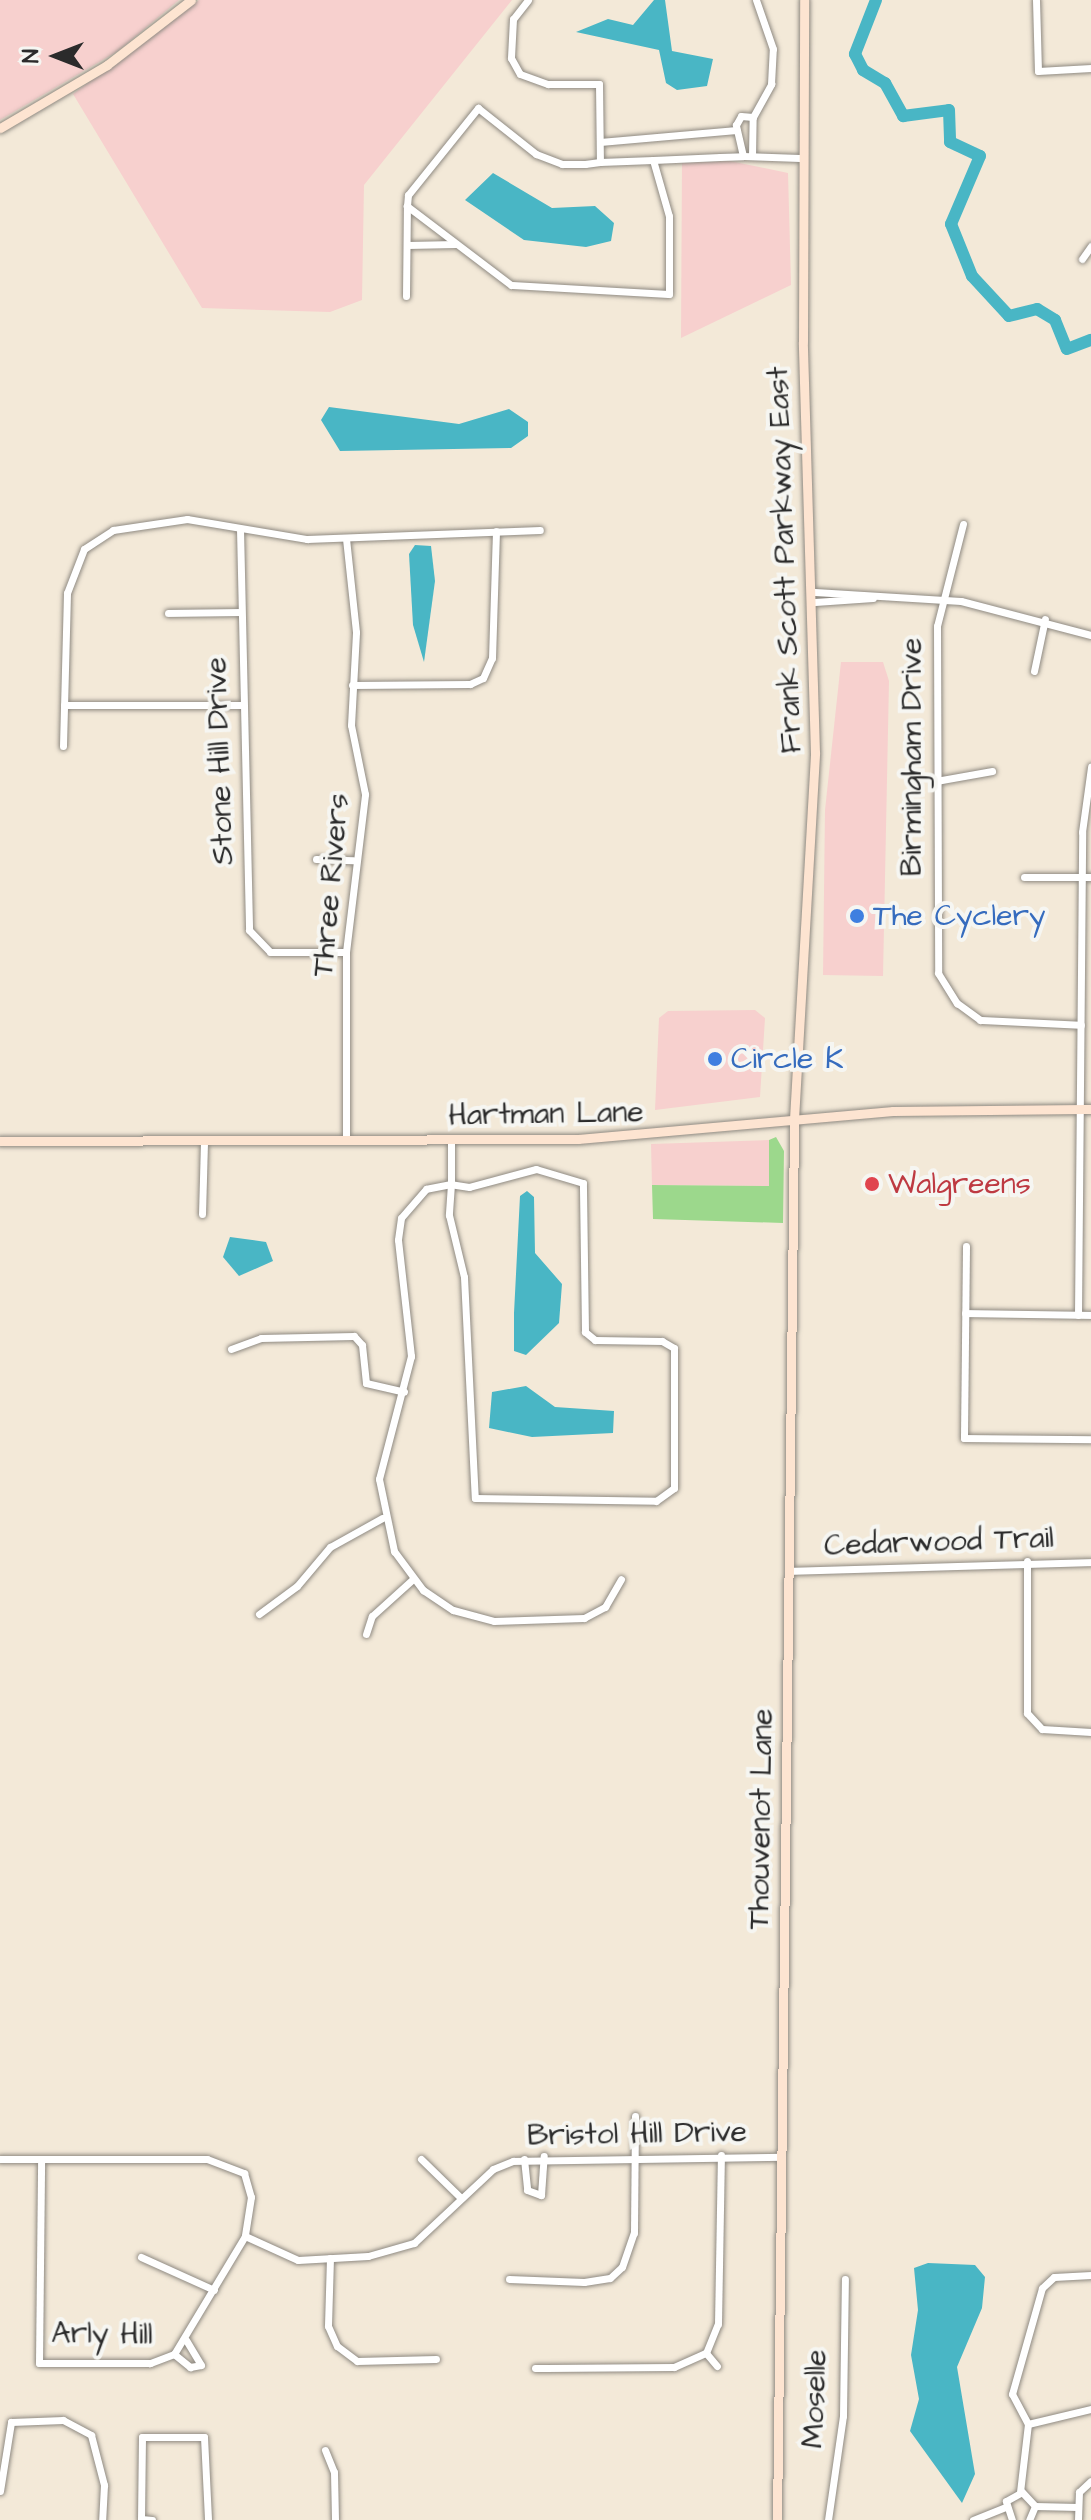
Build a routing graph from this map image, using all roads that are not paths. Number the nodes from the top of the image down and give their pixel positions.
1 (191, 0) edge
2 (528, 0) edge
3 (756, 0) edge
4 (804, 0) edge
5 (1036, 0) edge
6 (1091, 68) edge
7 (753, 117) junction
8 (0, 128) edge
9 (736, 130) junction
10 (600, 142) junction
11 (747, 156) junction
12 (800, 158) junction
13 (653, 160) junction
14 (600, 162) junction
15 (407, 206) junction
16 (456, 244) junction
17 (407, 245) junction
18 (1091, 246) edge
19 (1082, 259) dead end
20 (406, 296) dead end
21 (963, 524) dead end
22 (240, 529) junction
23 (540, 530) dead end
24 (496, 531) junction
25 (346, 539) junction
26 (815, 597) junction
27 (940, 601) junction
28 (239, 612) junction
29 (168, 613) dead end
30 (1045, 619) junction
31 (1091, 635) edge
32 (1034, 671) dead end
33 (352, 685) junction
34 (64, 705) junction
35 (243, 705) junction
36 (63, 746) dead end
37 (1091, 767) edge
38 (992, 771) dead end
39 (936, 781) junction
40 (316, 859) dead end
41 (353, 860) junction
42 (1081, 876) junction
43 (1024, 877) dead end
44 (1091, 877) edge
45 (346, 952) junction
46 (1081, 1025) junction
47 (1080, 1108) junction
48 (1091, 1109) edge
49 (794, 1119) junction
50 (451, 1140) junction
51 (0, 1141) edge
52 (204, 1141) junction
53 (346, 1141) junction
54 (451, 1184) junction
55 (202, 1214) dead end
56 (966, 1246) dead end
57 (965, 1313) junction
58 (1078, 1315) junction
59 (1091, 1315) edge
60 (231, 1349) dead end
61 (404, 1392) junction
62 (1091, 1439) edge
63 (382, 1518) junction
64 (1027, 1561) junction
65 (1091, 1562) edge
66 (789, 1571) junction
67 (413, 1579) junction
68 (621, 1579) dead end
69 (259, 1614) dead end
70 (366, 1634) dead end
71 (1091, 1732) edge
72 (635, 2116) dead end
73 (631, 2155) junction
74 (721, 2155) junction
75 (544, 2156) junction
76 (780, 2157) junction
77 (0, 2159) edge
78 (41, 2159) junction
79 (421, 2159) dead end
80 (524, 2159) junction
81 (460, 2197) junction
82 (245, 2236) junction
83 (141, 2257) dead end
84 (330, 2258) junction
85 (1091, 2275) edge
86 (509, 2279) dead end
87 (845, 2279) dead end
88 (214, 2290) junction
89 (186, 2340) junction
90 (706, 2353) junction
91 (174, 2354) junction
92 (436, 2359) dead end
93 (717, 2366) dead end
94 (535, 2368) dead end
95 (1091, 2409) edge
96 (1028, 2424) junction
97 (325, 2450) dead end
98 (1091, 2481) edge
99 (0, 2491) edge
100 (1020, 2492) junction
101 (1035, 2506) junction
102 (1005, 2507) junction
103 (1078, 2507) junction
104 (102, 2520) edge
105 (152, 2520) edge
106 (208, 2520) edge
107 (335, 2520) edge
108 (777, 2520) edge
109 (828, 2520) edge
110 (973, 2520) edge
111 (1012, 2520) edge
112 (1029, 2520) edge
113 (1078, 2520) edge

1 - 8 main road
2 - 10 street
3 - 7 street
4 - 12 main road, Frank Scott Parkway East
5 - 6 street
7 - 9 street
7 - 11 street
9 - 10 street
9 - 11 street
10 - 14 street
11 - 12 street
11 - 13 street
12 - 26 main road, Frank Scott Parkway East
13 - 14 street
13 - 16 street
14 - 15 street
15 - 16 street
15 - 17 street
16 - 17 street
17 - 20 street
18 - 19 street
21 - 27 street, Birmingham Drive
22 - 25 street
22 - 28 street, Stone Hill Drive
22 - 34 street
23 - 24 street
24 - 25 street
24 - 33 street
25 - 33 street, Three Rivers
26 - 27 street
26 - 49 main road, Frank Scott Parkway East
27 - 30 street
27 - 39 street, Birmingham Drive
28 - 29 street
28 - 35 street, Stone Hill Drive
30 - 31 street
30 - 32 street
33 - 41 street, Three Rivers
34 - 35 street
34 - 36 street
35 - 45 street, Stone Hill Drive
37 - 42 street
38 - 39 street
39 - 46 street, Birmingham Drive
40 - 41 street
41 - 45 street, Three Rivers
42 - 43 street
42 - 44 street
42 - 46 street
45 - 53 street, Three Rivers
46 - 47 street
47 - 48 main road, Hartman Lane
47 - 49 main road, Hartman Lane
47 - 58 street
49 - 50 main road, Hartman Lane
49 - 66 main road, Thouvenot Lane
50 - 53 main road, Hartman Lane
50 - 54 street
51 - 52 main road, Hartman Lane
52 - 53 main road, Hartman Lane
52 - 55 street
54 - 54 street
54 - 61 street
56 - 57 street
57 - 58 street
57 - 62 street
58 - 59 street
60 - 61 street
61 - 63 street
63 - 67 street
63 - 69 street
64 - 65 street, Cedarwood Trail
64 - 66 street, Cedarwood Trail
64 - 71 street
66 - 76 main road, Thouvenot Lane
67 - 68 street
67 - 70 street
72 - 73 street
73 - 74 street, Bristol Hill Drive
73 - 75 street, Bristol Hill Drive
73 - 86 street
74 - 76 street, Bristol Hill Drive
74 - 90 street
75 - 80 street, Bristol Hill Drive
75 - 80 street
76 - 108 main road, Thouvenot Lane
77 - 78 street
78 - 82 street
78 - 91 street, Arly Hill
79 - 81 street
80 - 81 street, Bristol Hill Drive
81 - 84 street, Bristol Hill Drive
82 - 84 street, Bristol Hill Drive
82 - 88 street, Arly Hill
83 - 88 street
84 - 92 street
85 - 96 street
87 - 109 street, Moselle
88 - 89 street, Arly Hill
89 - 91 street, Arly Hill
89 - 91 street
90 - 93 street
90 - 94 street
95 - 96 street
96 - 100 street
97 - 107 street
98 - 103 street
99 - 104 street
100 - 101 street
100 - 102 street
101 - 103 street
101 - 112 street
102 - 110 street
102 - 111 street
103 - 113 street
105 - 106 street

